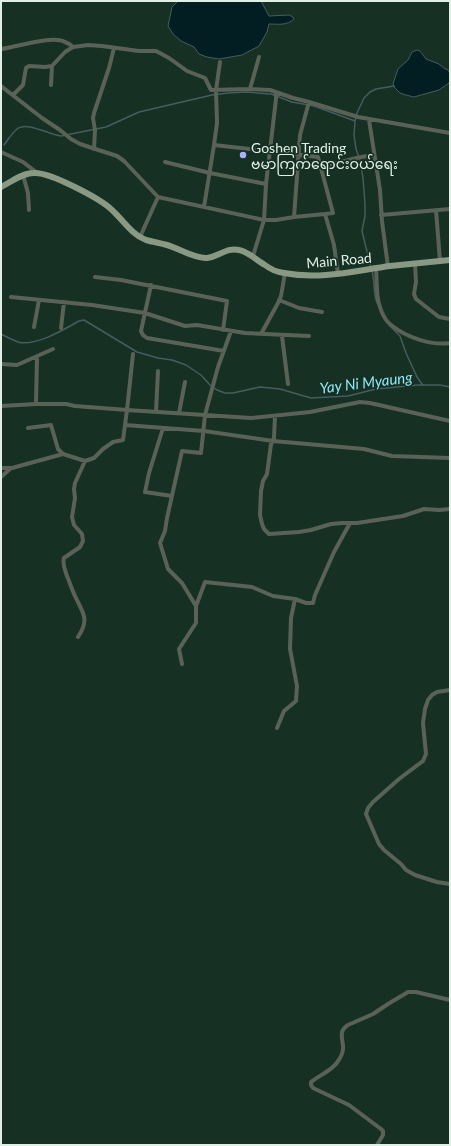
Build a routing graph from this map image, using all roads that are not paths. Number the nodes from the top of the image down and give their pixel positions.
1 (73, 47) junction
2 (114, 48) junction
3 (1, 49) edge
4 (259, 57) dead end
5 (220, 62) dead end
6 (52, 66) junction
7 (51, 85) dead end
8 (1, 86) edge
9 (250, 89) junction
10 (216, 93) junction
11 (13, 95) junction
12 (276, 95) junction
13 (309, 105) junction
14 (370, 120) junction
15 (450, 133) edge
16 (214, 145) junction
17 (94, 149) junction
18 (1, 152) edge
19 (270, 152) junction
20 (298, 155) junction
21 (374, 155) junction
22 (165, 162) dead end
23 (322, 168) junction
24 (36, 172) junction
25 (210, 173) junction
26 (23, 175) junction
27 (266, 184) junction
28 (1, 188) edge
29 (158, 197) junction
30 (204, 207) junction
31 (450, 208) edge
32 (29, 210) dead end
33 (436, 210) junction
34 (325, 214) junction
35 (381, 215) junction
36 (294, 217) junction
37 (264, 220) junction
38 (140, 237) junction
39 (253, 256) junction
40 (450, 260) edge
41 (440, 261) junction
42 (415, 264) junction
43 (388, 267) junction
44 (376, 269) junction
45 (285, 273) junction
46 (338, 274) junction
47 (95, 277) dead end
48 (151, 285) junction
49 (11, 297) dead end
50 (39, 300) junction
51 (279, 300) junction
52 (64, 302) junction
53 (322, 312) dead end
54 (145, 313) junction
55 (450, 319) edge
56 (34, 326) dead end
57 (60, 328) dead end
58 (223, 330) junction
59 (231, 331) junction
60 (261, 334) junction
61 (282, 336) junction
62 (309, 336) dead end
63 (450, 343) edge
64 (53, 349) dead end
65 (224, 351) junction
66 (133, 354) dead end
67 (37, 356) junction
68 (1, 364) edge
69 (158, 371) dead end
70 (185, 382) dead end
71 (288, 384) dead end
72 (36, 404) junction
73 (1, 406) edge
74 (128, 410) junction
75 (156, 412) junction
76 (179, 413) junction
77 (205, 415) junction
78 (275, 416) junction
79 (450, 421) edge
80 (125, 425) junction
81 (28, 428) dead end
82 (163, 428) junction
83 (204, 431) junction
84 (273, 442) junction
85 (63, 454) junction
86 (450, 458) edge
87 (85, 461) junction
88 (1, 468) edge
89 (12, 468) junction
90 (1, 477) edge
91 (172, 496) junction
92 (450, 509) edge
93 (350, 523) junction
94 (295, 600) junction
95 (196, 606) junction
96 (78, 637) dead end
97 (182, 664) dead end
98 (450, 690) edge
99 (277, 728) dead end
100 (450, 884) edge
101 (450, 1000) edge
102 (377, 1145) edge

1 - 2 street
1 - 3 street
1 - 6 street
2 - 10 street
2 - 17 street
4 - 9 street
5 - 10 street
6 - 7 street
6 - 11 street
8 - 11 street
9 - 10 street
9 - 12 street
10 - 16 street
11 - 17 street
12 - 13 street
12 - 19 street
13 - 14 street
13 - 20 street
14 - 15 street
14 - 21 street
16 - 19 street
16 - 25 street
17 - 29 street
18 - 24 street
19 - 20 street
19 - 27 street
20 - 23 street
20 - 36 street
21 - 23 street
21 - 35 street
22 - 25 street
23 - 34 street
24 - 26 main road
24 - 38 main road, Main Road
25 - 27 street
25 - 30 street
26 - 28 main road
26 - 32 street
27 - 37 street
29 - 30 street
29 - 38 street
30 - 37 street
31 - 33 street
33 - 35 street
33 - 41 street
34 - 36 street
34 - 46 street
35 - 43 street
36 - 37 street
37 - 39 street
38 - 39 main road, Main Road
39 - 45 main road, Main Road
40 - 41 main road, Main Road
41 - 42 main road, Main Road
42 - 43 main road, Main Road
42 - 55 street
43 - 44 main road, Main Road
44 - 46 main road, Main Road
44 - 63 street
45 - 46 main road, Main Road
45 - 51 street
47 - 48 street
48 - 54 street
48 - 58 street
49 - 50 street
50 - 52 street
50 - 56 street
51 - 53 street
51 - 60 street
52 - 54 street
52 - 57 street
54 - 58 street
54 - 65 street
58 - 59 street
59 - 60 street
59 - 65 street
60 - 61 street
61 - 62 street
61 - 71 street
64 - 67 street
65 - 77 street
66 - 74 street
67 - 68 street
67 - 72 street
69 - 75 street
70 - 76 street
72 - 73 street
72 - 74 street
74 - 75 street
74 - 80 street
75 - 76 street
76 - 77 street
77 - 78 street
77 - 83 street
78 - 79 street
78 - 84 street
80 - 82 street
80 - 87 street
81 - 85 street
82 - 83 street
82 - 91 street
83 - 84 street
83 - 91 street
84 - 86 street
84 - 93 street
85 - 87 street
85 - 89 street
87 - 96 street
88 - 89 street
89 - 90 street
91 - 95 street
92 - 93 street
93 - 94 street
94 - 95 street
94 - 99 street
95 - 97 street
98 - 100 street
101 - 102 street

